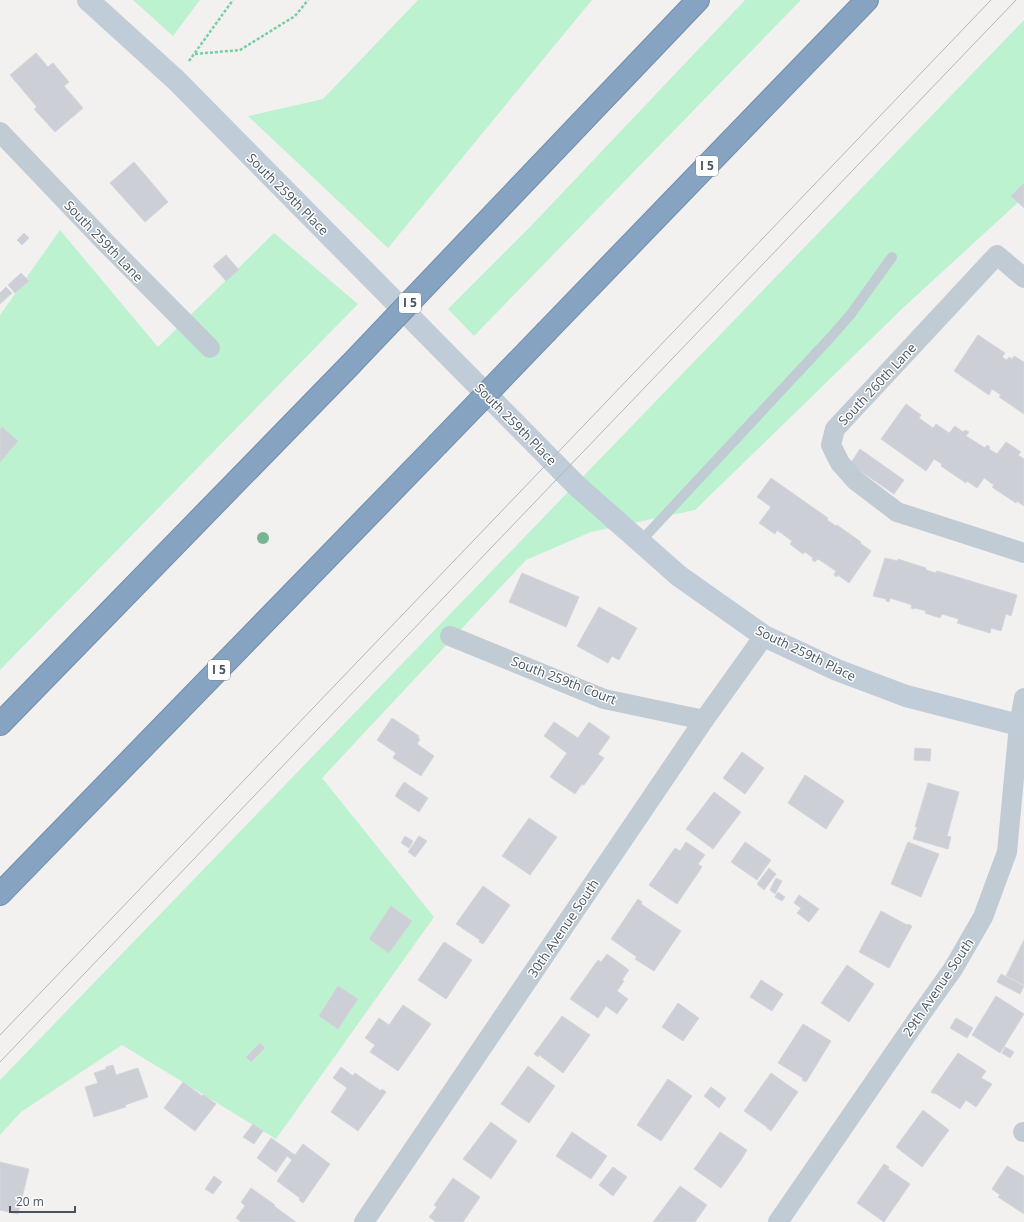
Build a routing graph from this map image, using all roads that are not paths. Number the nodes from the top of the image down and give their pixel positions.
1 (88, 0) edge
2 (698, 0) edge
3 (867, 0) edge
4 (2, 142) edge
5 (892, 257) dead end
6 (1024, 278) edge
7 (210, 348) dead end
8 (640, 542) junction
9 (1024, 553) edge
10 (450, 636) dead end
11 (764, 636) junction
12 (1024, 698) edge
13 (704, 720) junction
14 (0, 724) edge
15 (1022, 726) edge
16 (0, 894) edge
17 (364, 1222) edge
18 (778, 1222) edge

1 - 8 main road, South 259th Place
2 - 14 highway, I 5, bridge
3 - 16 highway, I 5, bridge
4 - 7 street, South 259th Lane
5 - 8 lane
6 - 9 street, South 260th Lane
8 - 11 main road, South 259th Place
10 - 13 street, South 259th Court
11 - 13 street, 30th Avenue South
11 - 15 main road, South 259th Place
12 - 15 street, 29th Avenue South
13 - 17 street, 30th Avenue South
15 - 18 street, 29th Avenue South

